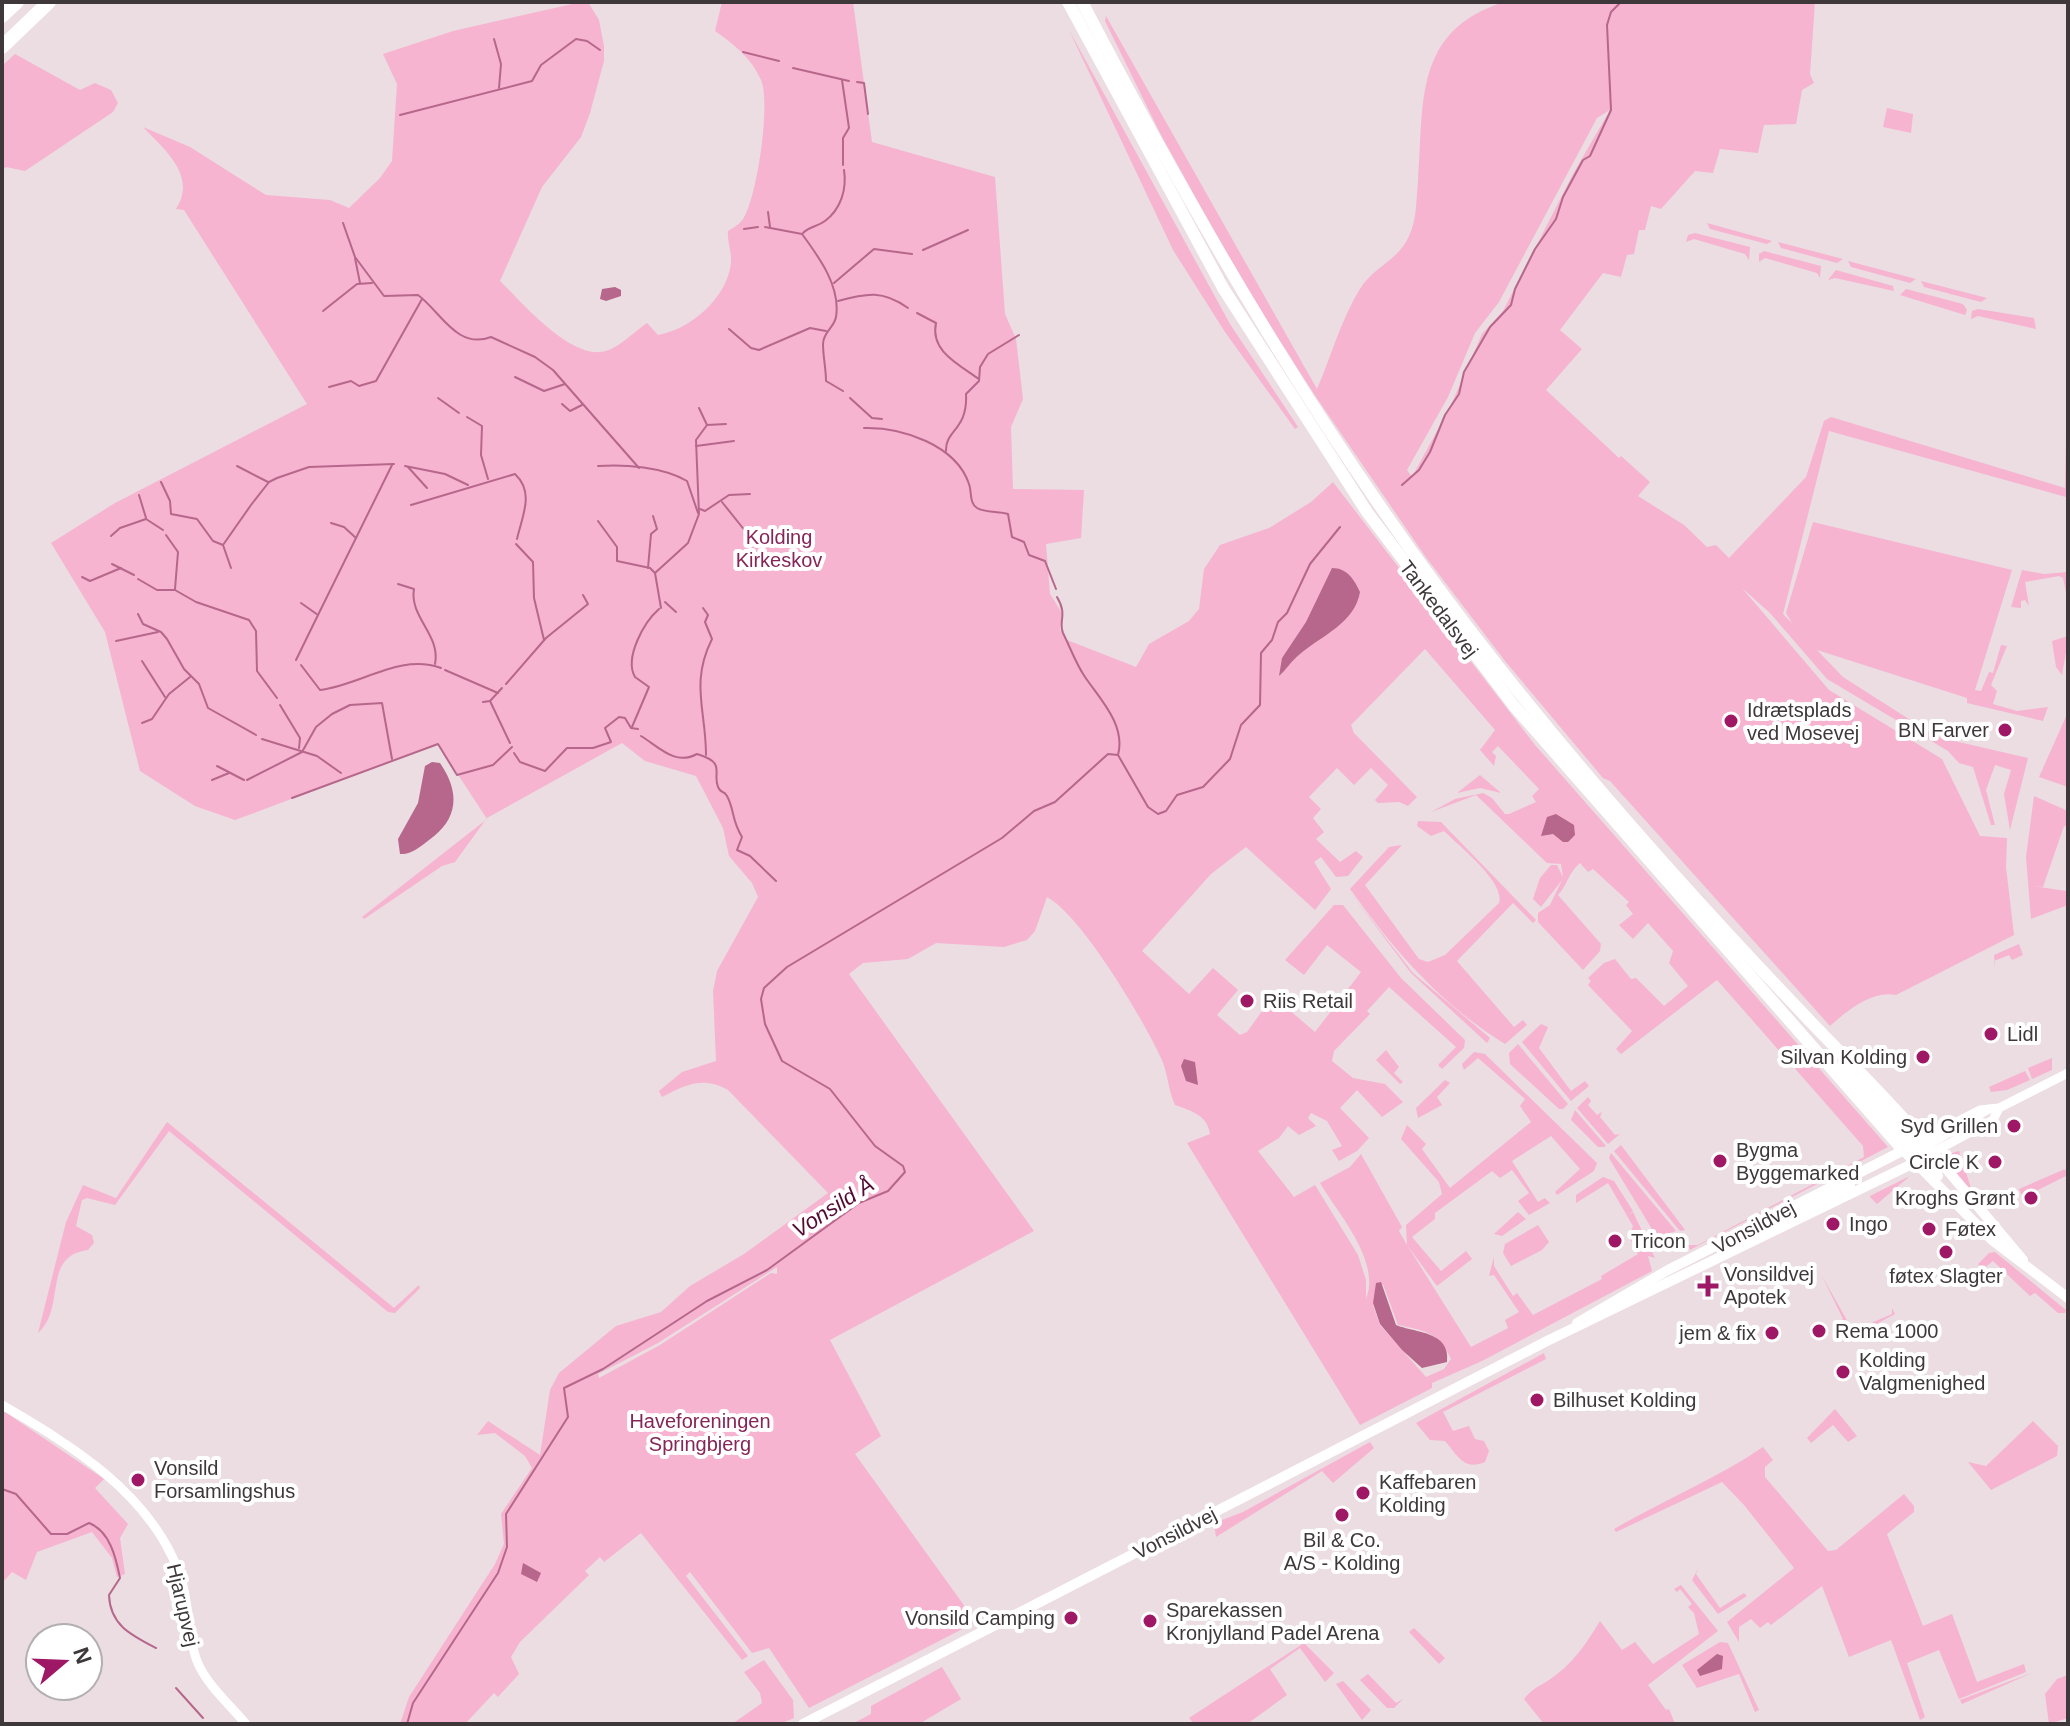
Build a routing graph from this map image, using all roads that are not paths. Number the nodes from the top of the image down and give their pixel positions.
1 (17, 2) edge
2 (49, 2) edge
3 (1068, 2) edge
4 (1082, 2) edge
5 (2, 16) edge
6 (2, 47) edge
7 (2068, 1073) edge
8 (1995, 1108) junction
9 (1917, 1151) junction
10 (1753, 1228) junction
11 (2025, 1261) junction
12 (1668, 1270) junction
13 (1674, 1282) junction
14 (2068, 1298) edge
15 (1600, 1318) junction
16 (1547, 1341) junction
17 (2, 1405) edge
18 (246, 1724) edge
19 (803, 1724) edge

1 - 5 highway
2 - 6 highway
3 - 9 highway, Tankedalsvej
4 - 9 highway, Tankedalsvej
7 - 8 street
8 - 9 street
8 - 9 street
9 - 10 main road, Vonsildvej
9 - 11 main road
9 - 11 main road
9 - 13 main road, Vonsildvej
10 - 12 main road, Vonsildvej
10 - 13 main road
11 - 14 main road
12 - 15 main road
12 - 16 main road, Vonsildvej
13 - 15 main road, Vonsildvej
15 - 16 main road, Vonsildvej
16 - 19 main road, Vonsildvej
17 - 18 street, Hjarupvej

